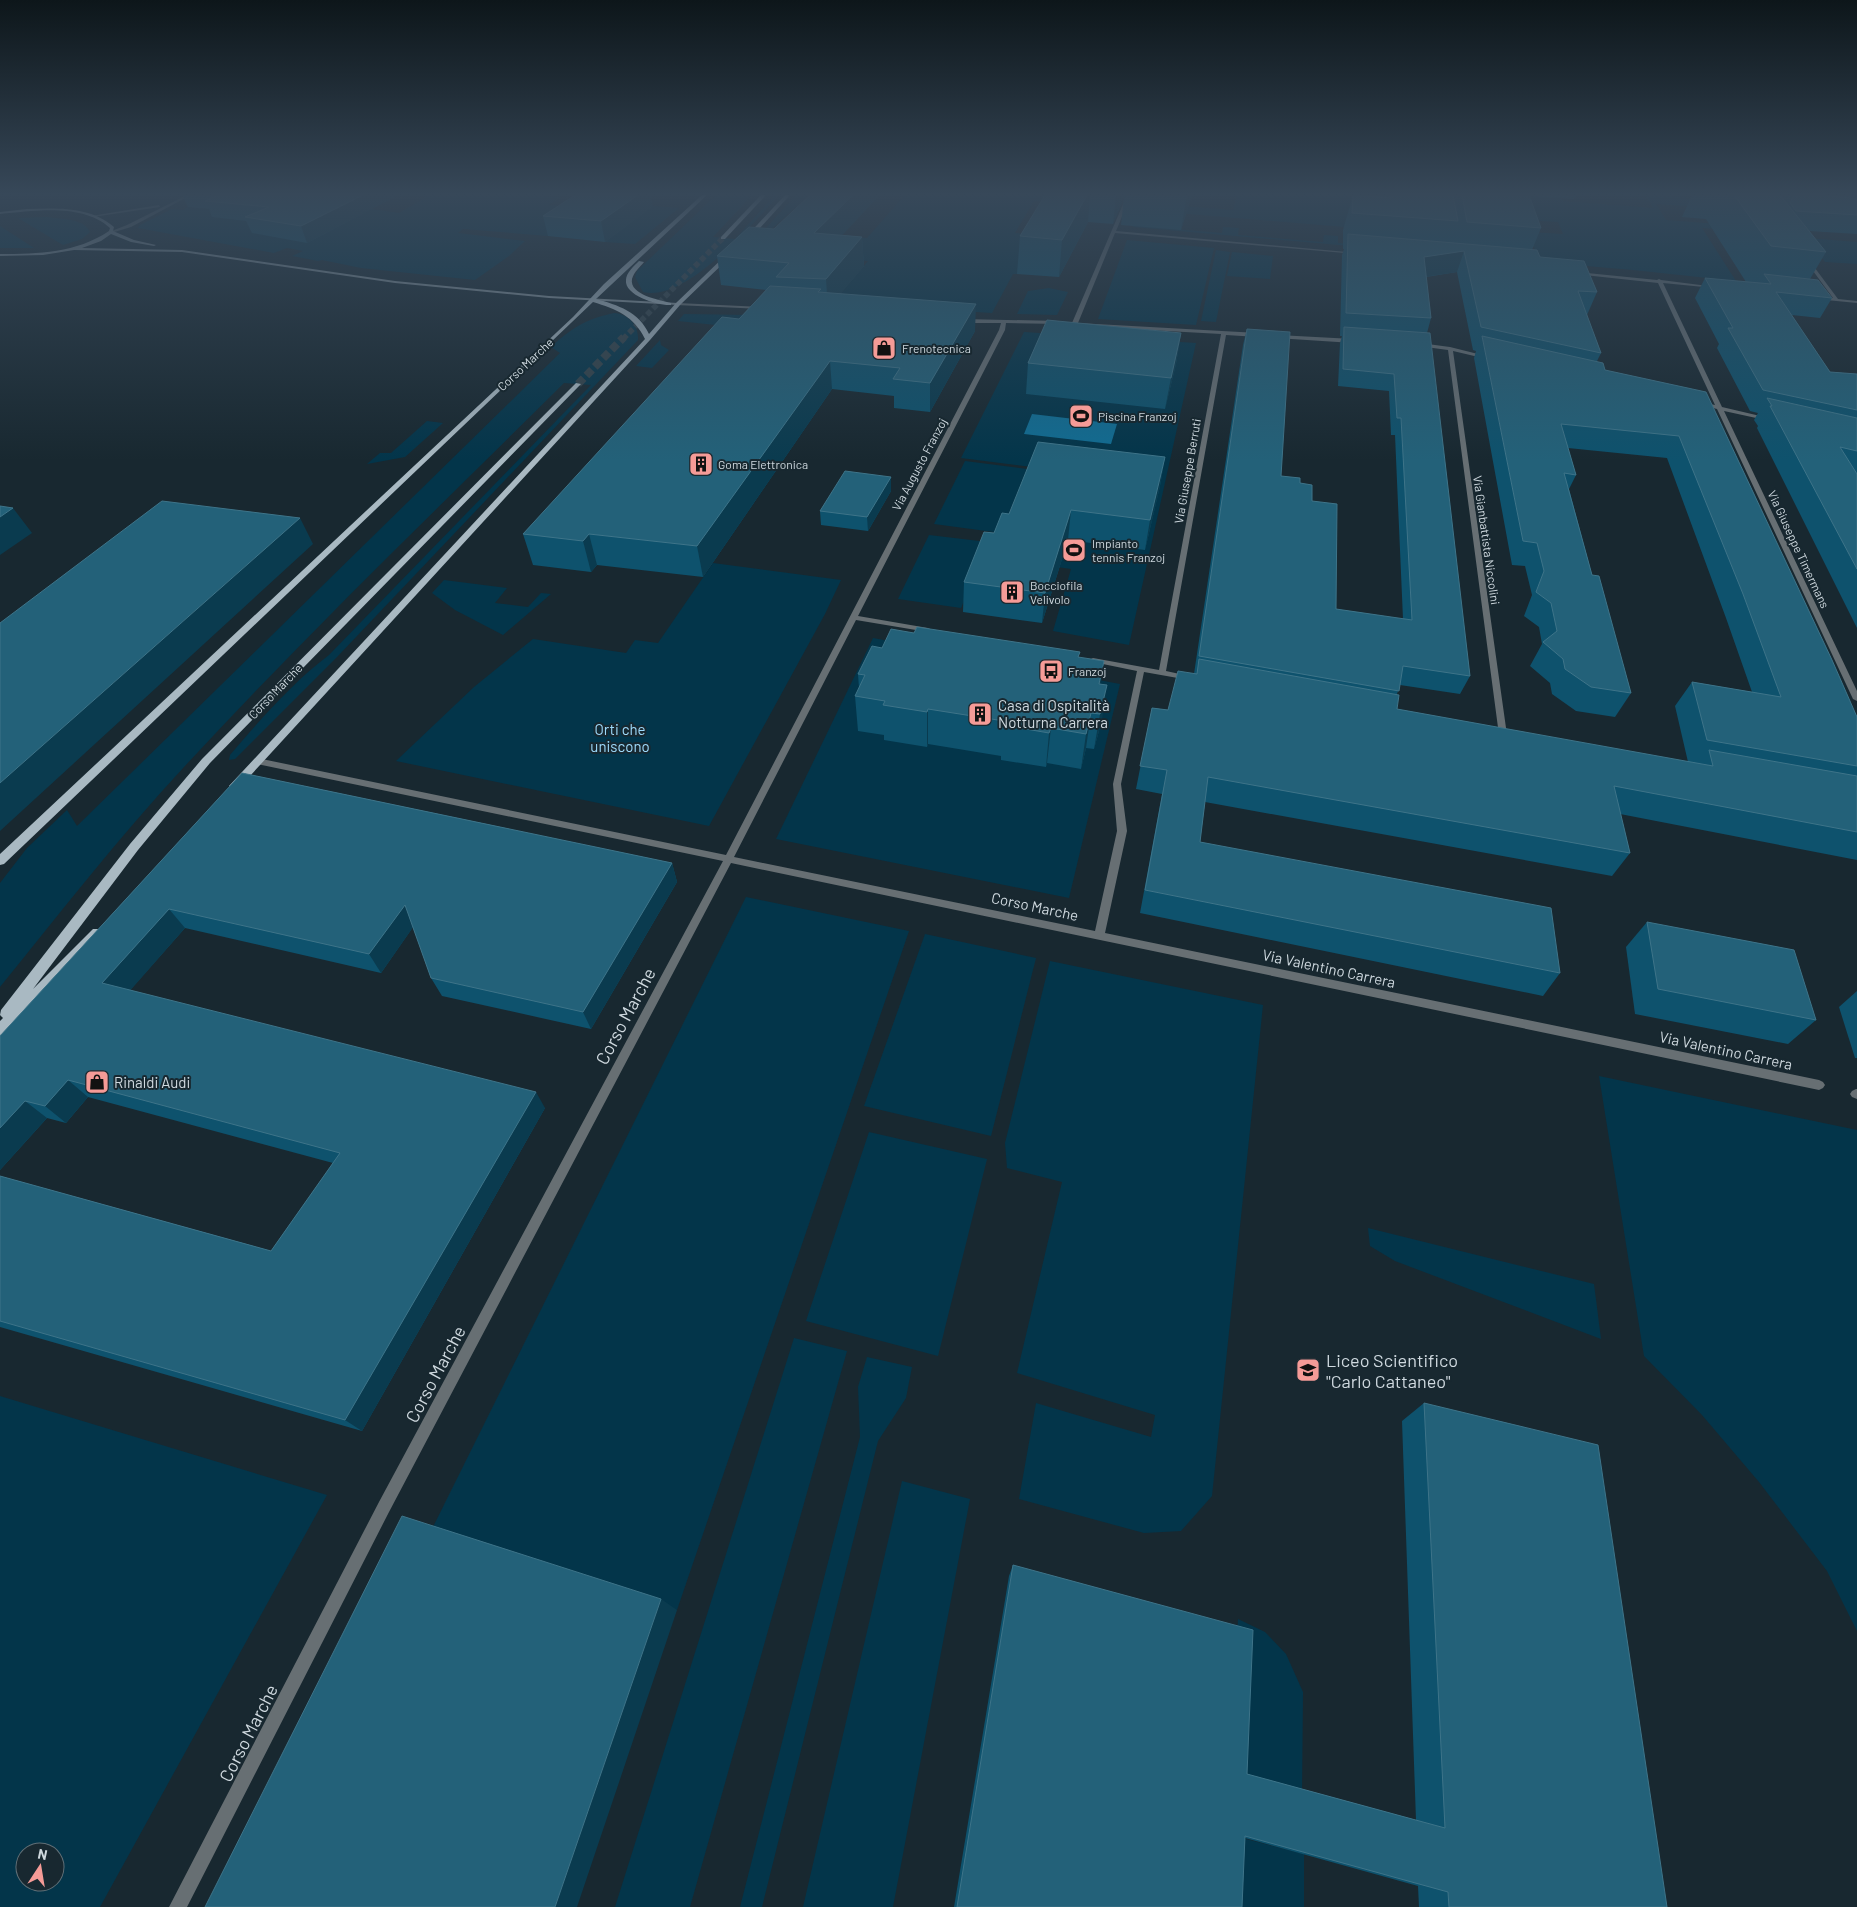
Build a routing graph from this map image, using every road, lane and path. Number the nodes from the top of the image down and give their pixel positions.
1 (418, 284) edge
2 (609, 284) edge
3 (630, 284) edge
4 (697, 284) edge
5 (1092, 284) edge
6 (1661, 284) edge
7 (1694, 284) edge
8 (1825, 284) edge
9 (1720, 287) edge
10 (1808, 297) edge
11 (592, 300) junction
12 (1837, 300) junction
13 (1857, 302) edge
14 (674, 304) junction
15 (769, 309) edge
16 (958, 320) edge
17 (1004, 322) junction
18 (1075, 324) junction
19 (1224, 333) junction
20 (1262, 336) edge
21 (1271, 336) edge
22 (648, 339) junction
23 (1357, 341) edge
24 (1414, 344) edge
25 (1450, 349) junction
26 (1498, 359) edge
27 (578, 384) tunnel mouth
28 (1690, 402) edge
29 (1721, 408) junction
30 (1773, 420) edge
31 (853, 616) junction
32 (937, 632) edge
33 (1083, 658) edge
34 (1141, 669) junction
35 (1162, 673) junction
36 (1200, 680) edge
37 (1857, 699) edge
38 (1502, 735) edge
39 (257, 761) junction
40 (223, 797) edge
41 (728, 860) junction
42 (0, 861) edge
43 (102, 926) edge
44 (1099, 936) junction
45 (0, 1022) edge
46 (0, 1030) edge
47 (1819, 1085) dead end
48 (178, 1907) edge

1 - 11 main road
2 - 11 main road, Corso Marche
3 - 14 main road
4 - 14 main road
5 - 18 street
6 - 29 street, Via Giuseppe Timermans
7 - 9 street
8 - 12 street
10 - 12 street
11 - 14 main road
11 - 22 main road
11 - 42 main road, Corso Marche
12 - 13 street
14 - 15 street
14 - 22 main road
16 - 17 street
17 - 18 street
17 - 31 street, Via Augusto Franzoj
18 - 19 street
19 - 20 street
19 - 35 street, Via Giuseppe Berruti
21 - 23 street
22 - 39 main road
24 - 25 street
25 - 26 street
25 - 38 street, Via Gianbattista Niccolini
27 - 45 main road, Corso Marche
28 - 29 street
29 - 30 street
29 - 37 street, Via Giuseppe Timermans
31 - 32 street
31 - 41 street, Corso Marche
33 - 34 street
34 - 35 street
34 - 44 street
35 - 36 street
39 - 40 main road
39 - 41 street, Corso Marche
41 - 44 street, Corso Marche
41 - 48 street, Corso Marche
43 - 46 main road
44 - 47 street, Via Valentino Carrera

